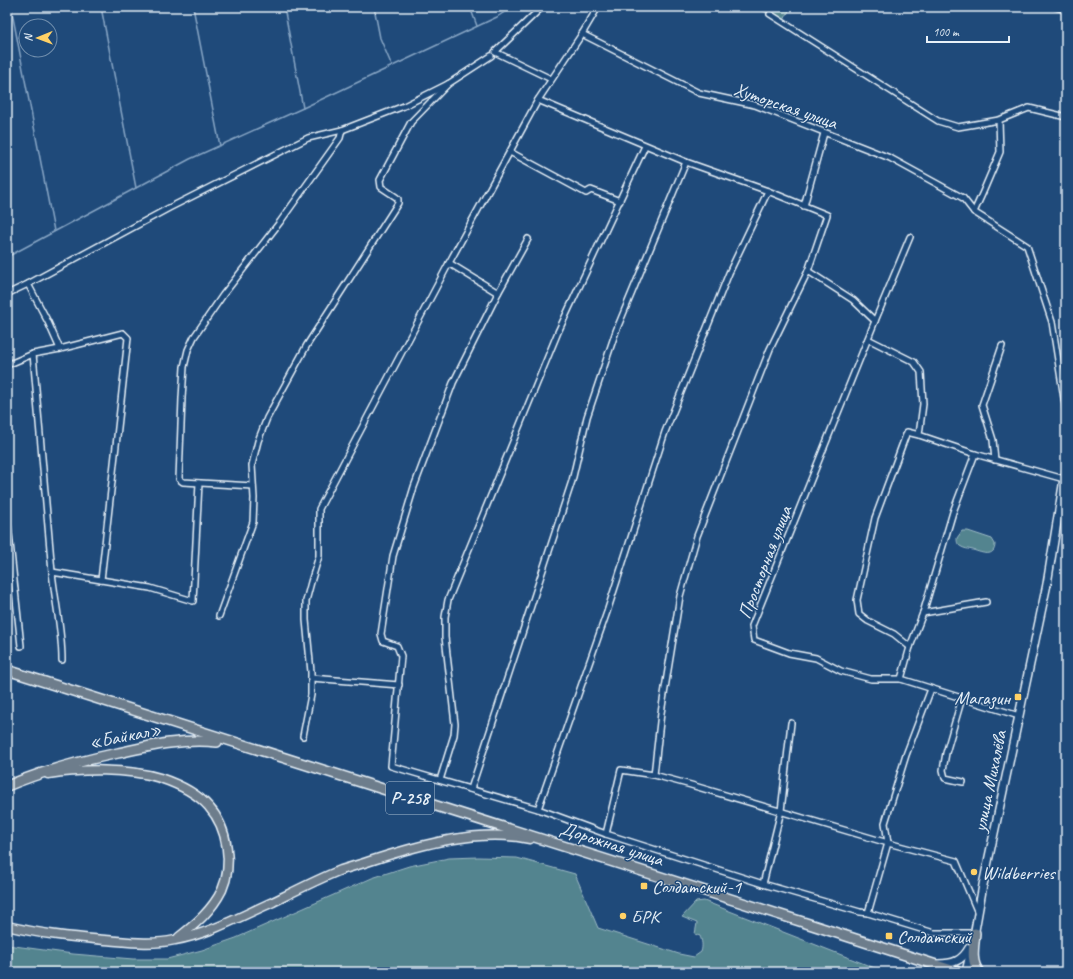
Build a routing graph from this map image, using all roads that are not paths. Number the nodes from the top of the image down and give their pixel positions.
1 (542, 7) edge
2 (598, 7) edge
3 (1056, 7) edge
4 (1066, 10) edge
5 (770, 14) dead end
6 (582, 34) junction
7 (490, 56) dead end
8 (551, 79) junction
9 (448, 84) junction
10 (538, 100) junction
11 (1066, 117) edge
12 (999, 120) junction
13 (342, 130) junction
14 (824, 133) junction
15 (646, 146) junction
16 (510, 152) junction
17 (686, 162) junction
18 (768, 191) junction
19 (620, 201) junction
20 (804, 206) junction
21 (974, 212) junction
22 (910, 237) dead end
23 (528, 240) dead end
24 (450, 263) junction
25 (808, 271) junction
26 (28, 284) junction
27 (498, 292) junction
28 (7, 294) edge
29 (875, 321) junction
30 (868, 339) junction
31 (1002, 346) dead end
32 (60, 349) junction
33 (33, 354) junction
34 (7, 365) edge
35 (1066, 411) edge
36 (919, 435) junction
37 (975, 454) junction
38 (995, 460) junction
39 (1066, 468) edge
40 (1064, 479) junction
41 (199, 483) junction
42 (253, 486) junction
43 (7, 515) edge
44 (52, 572) junction
45 (101, 580) junction
46 (986, 602) dead end
47 (923, 613) junction
48 (219, 616) dead end
49 (21, 646) dead end
50 (910, 647) junction
51 (62, 660) dead end
52 (7, 670) edge
53 (311, 678) junction
54 (901, 679) junction
55 (399, 685) junction
56 (931, 688) junction
57 (962, 698) junction
58 (1019, 716) junction
59 (791, 723) dead end
60 (303, 736) dead end
61 (254, 750) junction
62 (654, 775) junction
63 (29, 777) junction
64 (440, 780) junction
65 (963, 782) dead end
66 (7, 786) edge
67 (471, 788) junction
68 (538, 809) junction
69 (781, 810) junction
70 (606, 834) junction
71 (888, 843) junction
72 (566, 846) junction
73 (763, 884) junction
74 (868, 913) junction
75 (978, 914) junction
76 (7, 926) edge
77 (975, 933) junction
78 (175, 940) junction
79 (934, 964) junction
80 (958, 972) edge
81 (966, 972) edge
82 (979, 972) edge

1 - 8 street
2 - 6 street
3 - 4 street
5 - 12 street
6 - 8 street
6 - 14 street, Хуторская улица
7 - 9 street
8 - 10 street
9 - 13 street
9 - 42 street
10 - 15 street
10 - 16 street
11 - 12 street
12 - 21 street
13 - 26 street
13 - 41 street
14 - 20 street
14 - 21 street, Хуторская улица
15 - 17 street
15 - 19 street
16 - 19 street
16 - 24 street
17 - 18 street
17 - 67 street
18 - 20 street
18 - 68 street
19 - 64 street
20 - 25 street
21 - 35 street, Хуторская улица
22 - 29 street, Просторная улица
23 - 27 street
24 - 27 street
24 - 53 street
25 - 29 street
25 - 62 street
26 - 28 street
26 - 32 street
27 - 55 street
29 - 30 street, Просторная улица
30 - 36 street
30 - 54 street, Просторная улица
31 - 38 street
32 - 33 street
32 - 45 street
33 - 34 street
33 - 44 street
36 - 37 street
36 - 50 street
37 - 38 street
37 - 47 street
38 - 40 street
39 - 40 street
40 - 58 street, улица Михалёва
41 - 42 street
41 - 45 street
42 - 48 street
43 - 49 street
44 - 45 street
44 - 51 street
46 - 47 street
47 - 50 street
50 - 54 street
52 - 61 highway
53 - 55 street
53 - 60 street
54 - 56 street, Просторная улица
55 - 64 street
56 - 57 street, Просторная улица
56 - 71 street
57 - 58 street, Просторная улица
57 - 65 street
58 - 75 street, улица Михалёва
59 - 69 street
61 - 63 highway, «Байкал» / Р-258
61 - 72 highway, Дорожная улица / Р-258
62 - 69 street
62 - 70 street
63 - 66 highway, «Байкал» / Р-258
63 - 78 main road
64 - 67 street
67 - 68 street
68 - 70 street
69 - 71 street
69 - 73 street
70 - 73 street
71 - 74 street
71 - 75 street
72 - 78 main road
72 - 79 highway, Дорожная улица / Р-258
73 - 74 street
74 - 77 street
75 - 77 street, улица Михалёва
76 - 78 main road
77 - 79 street
77 - 81 street, улица Михалёва
77 - 82 highway
79 - 80 highway, Дорожная улица / Р-258

